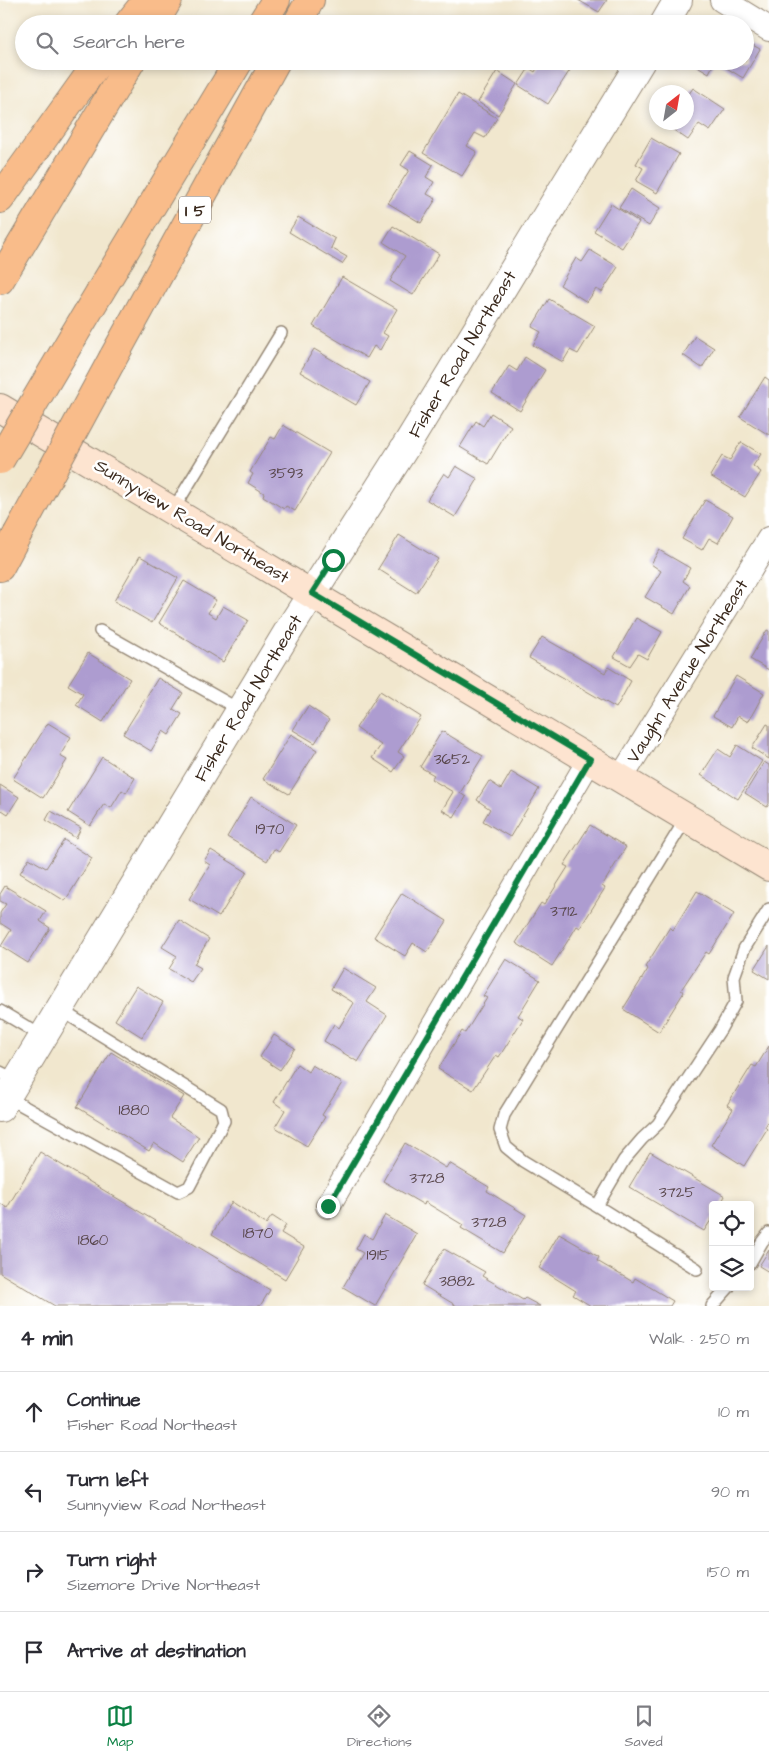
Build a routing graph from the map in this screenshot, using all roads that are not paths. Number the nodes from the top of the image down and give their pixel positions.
1 (147, 0) edge
2 (168, 0) edge
3 (276, 0) edge
4 (310, 0) edge
5 (678, 0) edge
6 (722, 0) edge
7 (135, 15) edge
8 (159, 15) edge
9 (267, 15) edge
10 (302, 15) edge
11 (669, 15) edge
12 (746, 15) edge
13 (754, 20) edge
14 (769, 29) edge
15 (93, 70) edge
16 (127, 70) edge
17 (234, 70) edge
18 (271, 70) edge
19 (636, 70) edge
20 (0, 199) edge
21 (0, 280) edge
22 (281, 333) dead end
23 (0, 408) edge
24 (0, 460) edge
25 (172, 510) junction
26 (769, 539) edge
27 (0, 567) edge
28 (312, 593) junction
29 (100, 631) dead end
30 (240, 710) junction
31 (590, 759) junction
32 (621, 778) junction
33 (687, 818) junction
34 (769, 867) edge
35 (769, 908) edge
36 (59, 1009) junction
37 (0, 1011) edge
38 (42, 1036) junction
39 (6, 1089) edge
40 (328, 1206) dead end
41 (597, 1206) junction
42 (769, 1233) edge
43 (754, 1256) edge
44 (697, 1269) dead end
45 (725, 1291) edge
46 (712, 1306) edge

1 - 7 highway
2 - 8 highway
3 - 9 highway
4 - 10 highway
5 - 11 street
6 - 12 street
13 - 14 street
15 - 20 highway
16 - 21 highway
17 - 24 highway, I 5, bridge
18 - 27 highway, I 5, bridge
19 - 28 street, Fisher Road Northeast
22 - 25 lane
23 - 25 main road, Sunnyview Road Northeast
25 - 28 main road, Sunnyview Road Northeast
26 - 32 street, Vaughn Avenue Northeast
28 - 30 street, Fisher Road Northeast
28 - 31 main road, Sunnyview Road Northeast
29 - 30 lane
30 - 36 street, Fisher Road Northeast
31 - 32 main road, Sunnyview Road Northeast
31 - 40 street
32 - 33 main road, Sunnyview Road Northeast
33 - 34 main road, Sunnyview Road Northeast
33 - 41 lane
35 - 41 lane
36 - 38 street, Fisher Road Northeast
36 - 39 lane
37 - 38 lane
38 - 39 street, Fisher Road Northeast
41 - 44 lane
42 - 43 lane
45 - 46 lane

